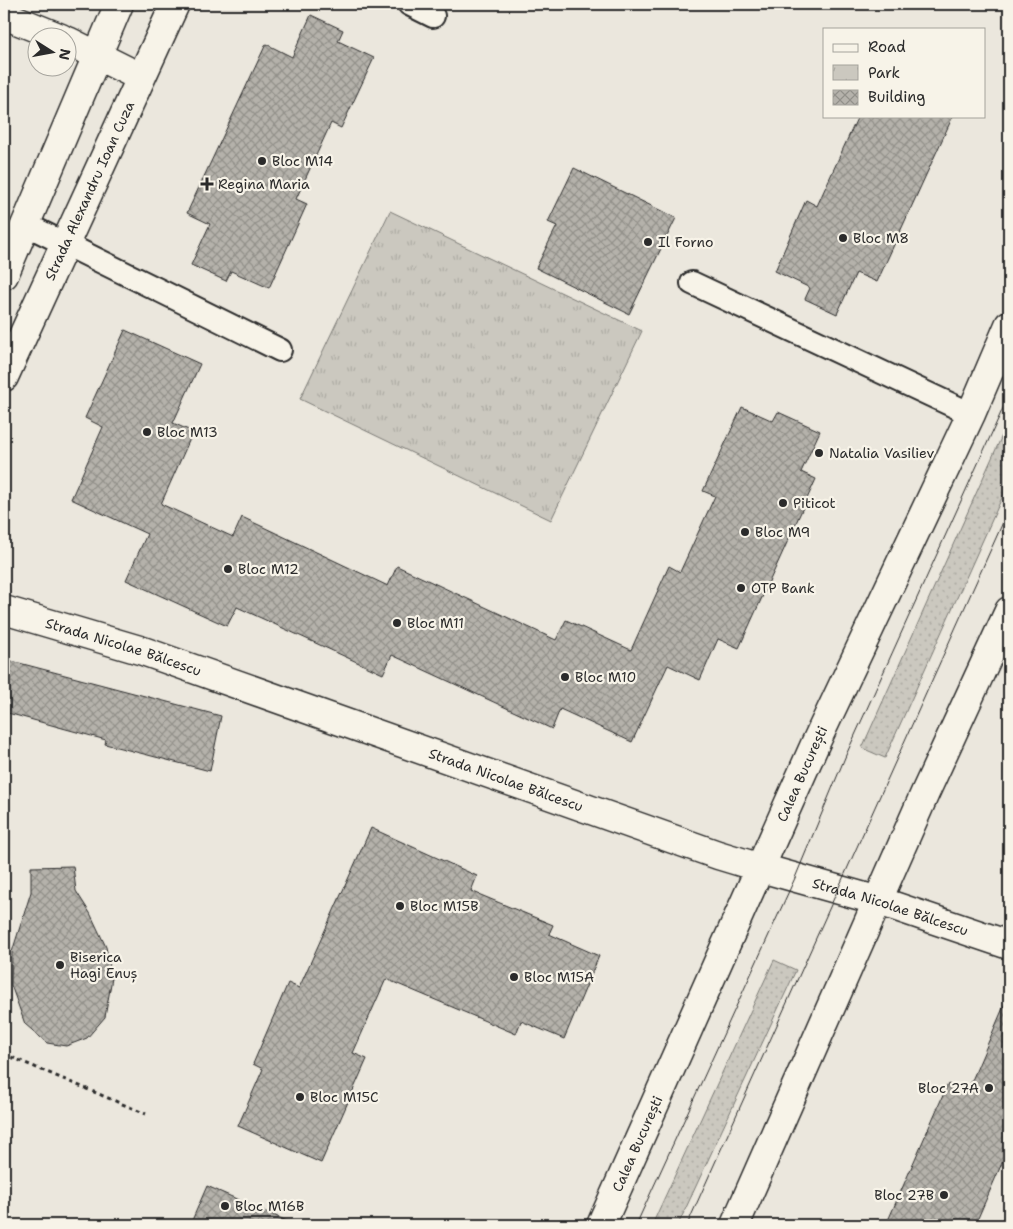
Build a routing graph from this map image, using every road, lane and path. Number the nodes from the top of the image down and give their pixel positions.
1 (119, 4) edge
2 (175, 4) edge
3 (409, 4) edge
4 (4, 15) edge
5 (433, 16) dead end
6 (36, 28) edge
7 (78, 45) edge
8 (96, 55) junction
9 (140, 77) junction
10 (25, 224) junction
11 (65, 244) junction
12 (4, 275) edge
13 (692, 283) dead end
14 (1009, 325) edge
15 (280, 350) dead end
16 (4, 377) edge
17 (971, 414) junction
18 (4, 610) edge
19 (1009, 611) edge
20 (761, 868) junction
21 (878, 902) junction
22 (1009, 945) edge
23 (4, 1054) edge
24 (146, 1114) dead end
25 (600, 1225) edge
26 (735, 1225) edge

1 - 8 main road
2 - 9 main road, Strada Alexandru Ioan Cuza
3 - 5 lane
4 - 6 main road
7 - 8 main road
8 - 9 main road
8 - 10 main road
9 - 11 main road, Strada Alexandru Ioan Cuza
10 - 11 lane
10 - 12 main road
11 - 15 lane
11 - 16 main road, Strada Alexandru Ioan Cuza
13 - 17 lane
14 - 17 main road, Calea București
17 - 20 main road, Calea București
18 - 20 main road, Strada Nicolae Bălcescu
19 - 21 main road
20 - 21 main road, Strada Nicolae Bălcescu
20 - 25 main road, Calea București
21 - 22 main road, Strada Nicolae Bălcescu
21 - 26 main road
23 - 24 path

